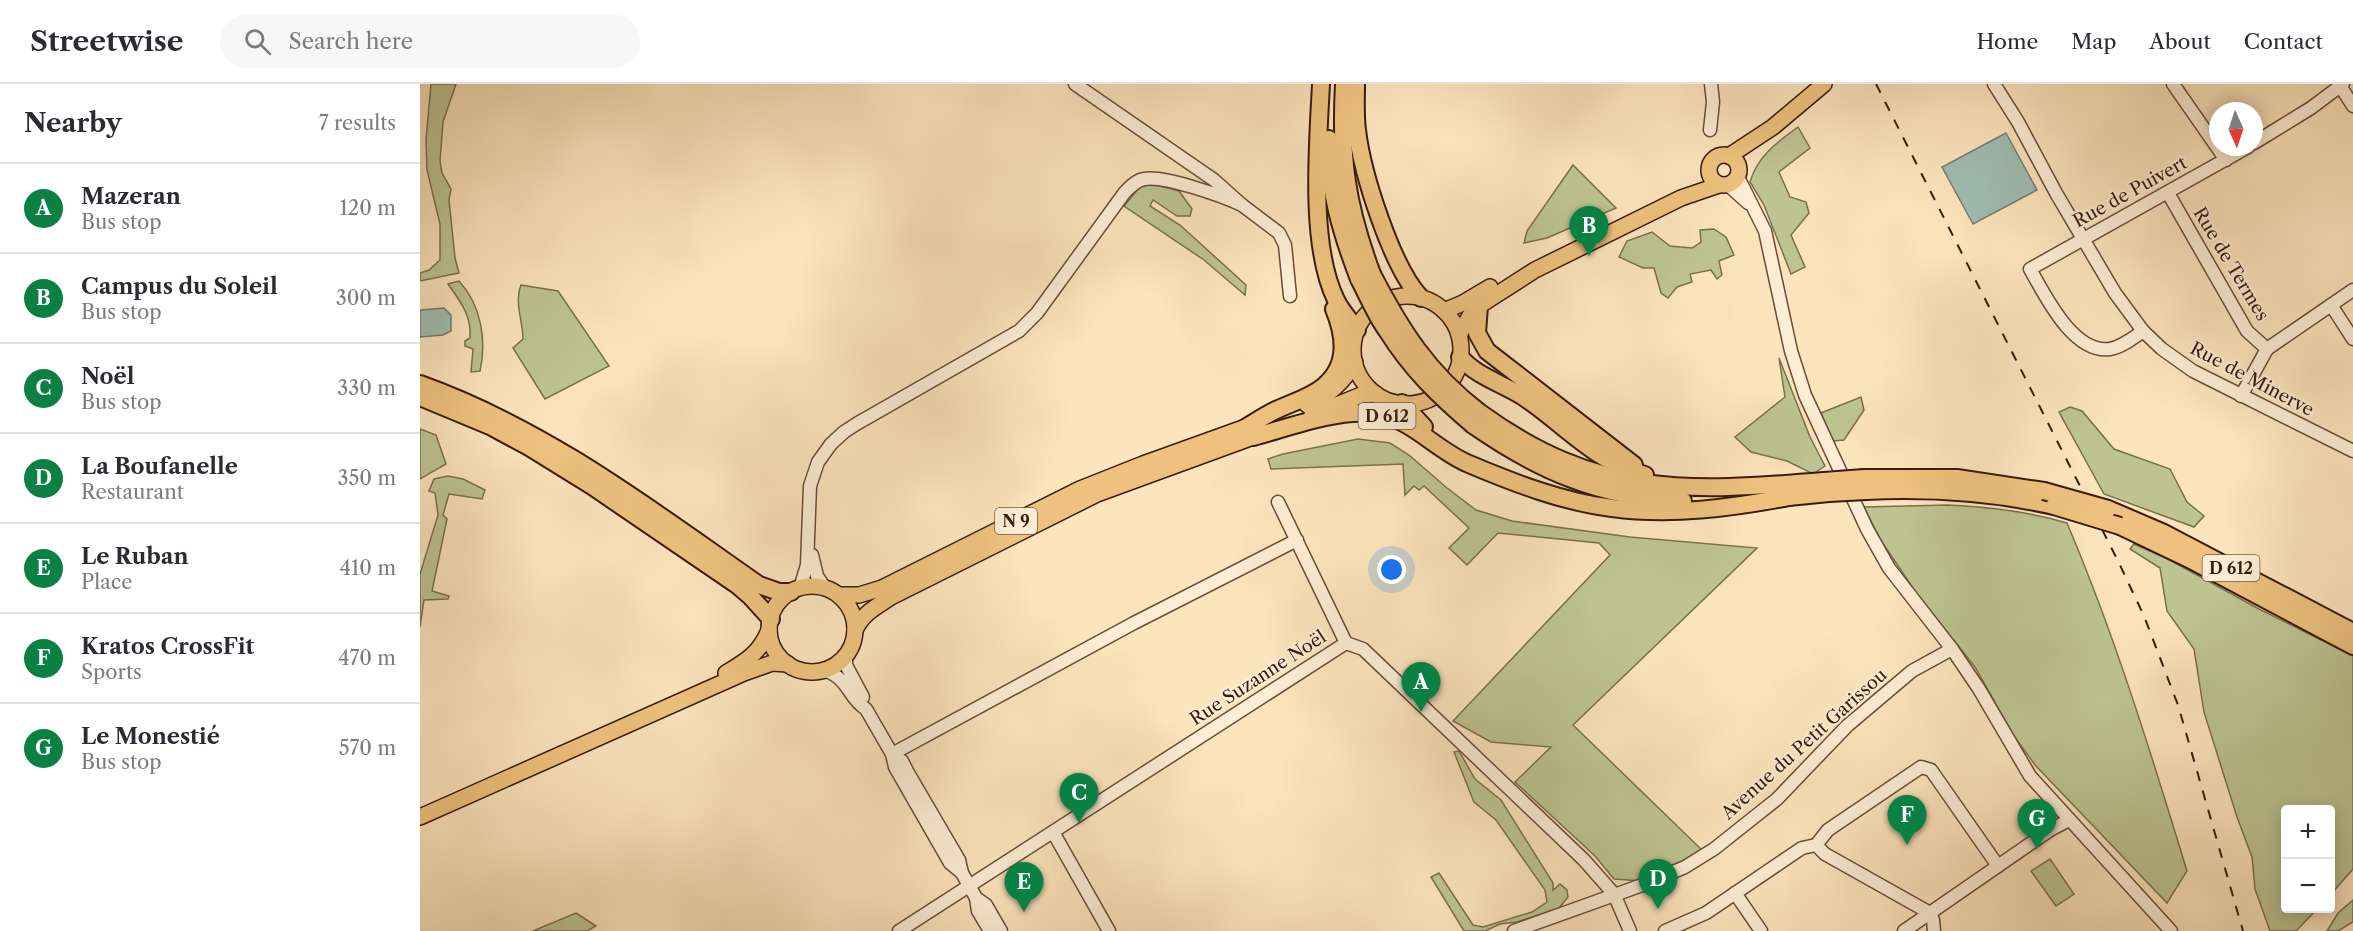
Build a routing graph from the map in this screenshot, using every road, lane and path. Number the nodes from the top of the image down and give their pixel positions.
1 (1075, 84) edge
2 (1321, 84) edge
3 (1332, 84) edge
4 (1344, 84) edge
5 (1356, 84) edge
6 (1711, 84) edge
7 (1824, 84) edge
8 (1994, 84) edge
9 (2173, 84) edge
10 (2341, 84) edge
11 (2353, 106) edge
12 (1710, 130) dead end
13 (2263, 137) edge
14 (2233, 156) edge
15 (2226, 160) junction
16 (1708, 171) junction
17 (1730, 174) junction
18 (2168, 193) junction
19 (1681, 198) junction
20 (1242, 205) junction
21 (2084, 238) junction
22 (1588, 243) junction
23 (1322, 251) junction
24 (1365, 276) junction
25 (2353, 290) edge
26 (1290, 296) dead end
27 (1421, 298) junction
28 (2331, 305) junction
29 (1479, 306) junction
30 (1444, 311) junction
31 (1357, 330) junction
32 (2143, 331) junction
33 (1459, 335) junction
34 (2353, 339) edge
35 (2267, 350) junction
36 (1460, 357) junction
37 (1355, 362) junction
38 (420, 384) edge
39 (1376, 394) junction
40 (2241, 396) junction
41 (420, 397) edge
42 (1402, 403) junction
43 (1476, 419) junction
44 (1249, 432) junction
45 (2353, 451) edge
46 (1655, 478) junction
47 (1508, 479) junction
48 (1865, 485) junction
49 (1827, 487) junction
50 (1714, 489) junction
51 (1788, 497) junction
52 (1278, 502) dead end
53 (809, 536) junction
54 (1297, 540) junction
55 (796, 590) junction
56 (832, 592) junction
57 (770, 625) junction
58 (855, 630) junction
59 (2353, 632) edge
60 (1347, 643) junction
61 (2353, 646) edge
62 (1952, 649) junction
63 (846, 655) junction
64 (788, 664) junction
65 (824, 670) junction
66 (866, 710) junction
67 (892, 754) junction
68 (2056, 807) junction
69 (420, 808) edge
70 (420, 817) edge
71 (2069, 820) junction
72 (2050, 830) junction
73 (1053, 832) junction
74 (1816, 844) junction
75 (1998, 866) junction
76 (969, 886) junction
77 (1735, 893) junction
78 (1614, 894) junction
79 (976, 898) junction
80 (1930, 913) junction
81 (898, 931) edge
82 (990, 931) edge
83 (1001, 931) edge
84 (1109, 931) edge
85 (1514, 931) edge
86 (1630, 931) edge
87 (1665, 931) edge
88 (1761, 931) edge
89 (1904, 931) edge
90 (1935, 931) edge
91 (2171, 931) edge

1 - 20 street
2 - 23 highway
3 - 24 highway, D 612
4 - 24 highway, D 612
5 - 27 highway
6 - 12 street
7 - 17 main road
8 - 21 street, Rue de Minerve
9 - 15 street
10 - 11 street
10 - 13 street
14 - 15 street, Rue de Puivert
15 - 18 street, Rue de Puivert
16 - 17 main road
16 - 17 main road
16 - 19 main road
17 - 19 main road
17 - 62 street
18 - 21 street, Rue de Puivert
18 - 35 street, Rue de Termes
19 - 22 main road
20 - 26 street
20 - 53 street
21 - 32 street, Rue de Minerve
21 - 32 street, Rue de Puivert
22 - 29 main road
22 - 30 main road
23 - 31 highway
23 - 44 highway
24 - 43 highway, D 612, bridge
25 - 28 street
27 - 30 main road
27 - 31 main road
28 - 34 street
28 - 35 street
29 - 33 main road
29 - 46 highway, D 612
30 - 33 main road
31 - 37 main road
32 - 40 street, Rue de Minerve
33 - 36 main road
35 - 40 street
36 - 42 main road
36 - 46 highway, D 612
37 - 39 main road
37 - 44 main road, N 9
38 - 55 highway
39 - 42 main road
39 - 44 main road, N 9
40 - 45 street, Rue de Minerve
41 - 57 highway
42 - 47 highway
43 - 50 highway, D 612
43 - 51 highway, D 612
44 - 47 highway, D 612
44 - 56 main road, N 9
44 - 58 main road, N 9
46 - 50 highway, D 612
47 - 51 highway, D 612
48 - 49 highway, D 612, bridge
48 - 59 highway, D 612, bridge
48 - 61 highway, D 612, bridge
49 - 50 highway, D 612
49 - 51 highway, D 612
52 - 54 street
53 - 55 street
53 - 56 street
54 - 60 street
54 - 67 street
55 - 56 main road
55 - 57 main road
56 - 58 main road
57 - 64 main road
57 - 69 main road
58 - 63 main road
60 - 73 street, Rue Suzanne Noël
60 - 78 street, Rue Suzanne Noël
62 - 68 street
62 - 78 street, Avenue du Petit Garissou
63 - 65 main road
63 - 66 street
64 - 65 main road
64 - 70 main road
65 - 66 street
66 - 67 street
67 - 76 street
68 - 71 street
68 - 72 street
71 - 72 street
71 - 91 street
72 - 75 street
73 - 76 street, Rue Suzanne Noël
73 - 84 street
74 - 75 street
74 - 77 street
74 - 80 street
75 - 80 street
76 - 79 street
76 - 81 street, Rue Suzanne Noël
77 - 87 street
77 - 88 street
78 - 85 street, Avenue du Petit Garissou
78 - 86 street, Rue Suzanne Noël
79 - 82 street
79 - 83 street
80 - 89 street
80 - 90 street

